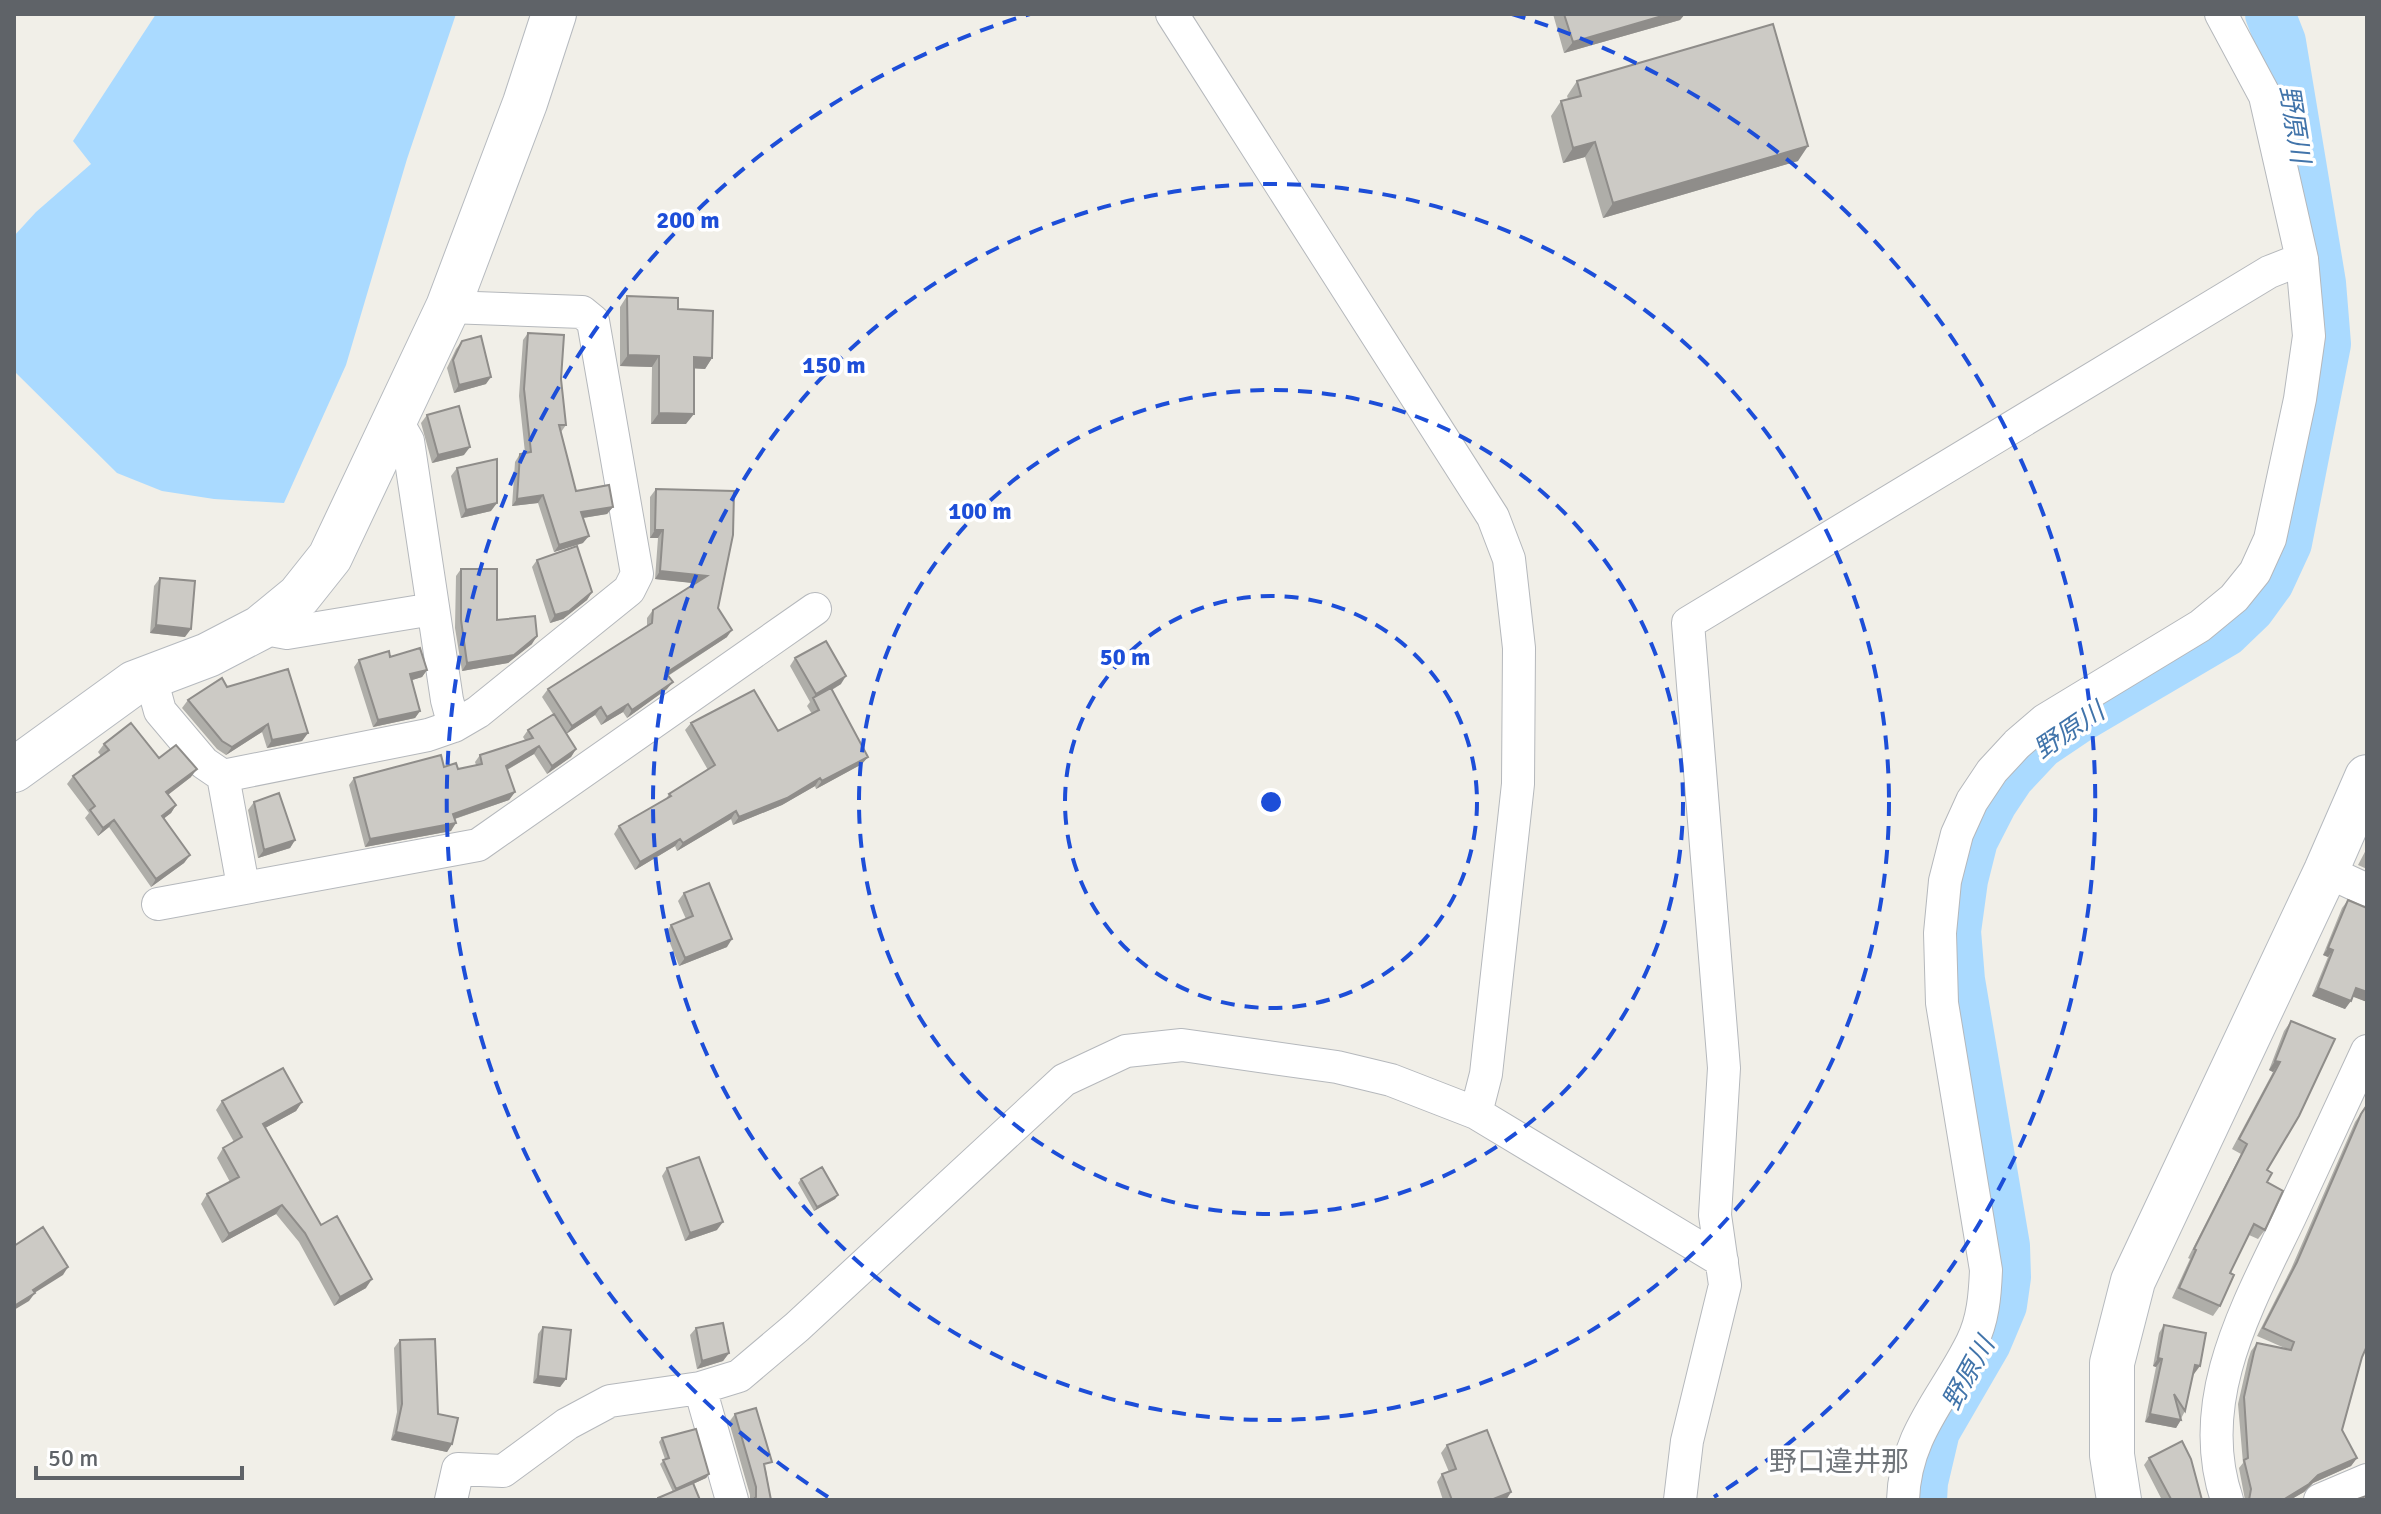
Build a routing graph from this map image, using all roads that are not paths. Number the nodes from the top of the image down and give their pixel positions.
1 (554, 14) edge
2 (1172, 14) edge
3 (2221, 14) edge
4 (2302, 259) junction
5 (448, 307) junction
6 (396, 420) junction
7 (433, 609) junction
8 (815, 609) dead end
9 (260, 628) junction
10 (151, 678) junction
11 (454, 726) junction
12 (14, 770) edge
13 (223, 776) junction
14 (2367, 777) edge
15 (2326, 871) junction
16 (243, 886) junction
17 (2367, 890) edge
18 (158, 904) dead end
19 (2367, 1051) edge
20 (1476, 1113) junction
21 (1722, 1261) junction
22 (700, 1388) junction
23 (2367, 1480) edge
24 (451, 1500) edge
25 (732, 1500) edge
26 (1680, 1500) edge
27 (1903, 1500) edge
28 (2119, 1500) edge
29 (2227, 1500) edge
30 (2320, 1500) edge

1 - 5 street
2 - 20 street
3 - 4 street
4 - 21 street
4 - 27 street
5 - 6 street
5 - 11 street
6 - 7 street
6 - 9 street
7 - 9 street
7 - 11 street
8 - 16 street
9 - 10 street
10 - 12 street
10 - 13 street
11 - 13 street
13 - 16 street
14 - 15 street
15 - 17 street
15 - 28 street
16 - 18 street
19 - 29 street
20 - 21 street
20 - 22 street
21 - 26 street
22 - 24 street
22 - 25 street
23 - 30 street

